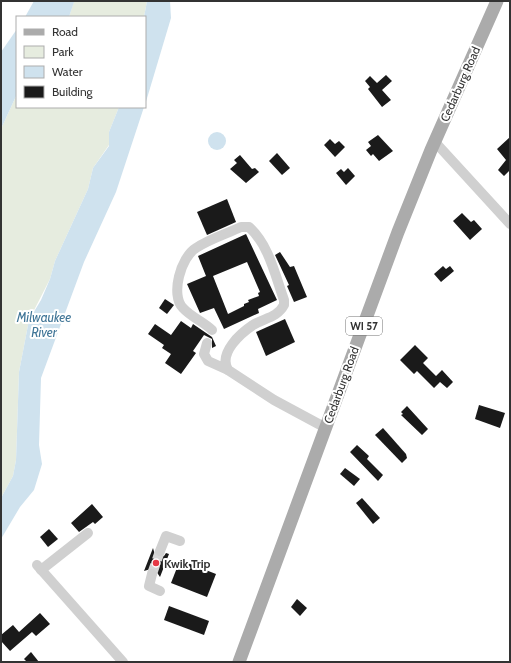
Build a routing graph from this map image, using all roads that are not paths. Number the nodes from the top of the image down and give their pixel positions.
1 (497, 1) edge
2 (435, 142) junction
3 (510, 224) edge
4 (228, 370) junction
5 (326, 428) junction
6 (88, 533) dead end
7 (180, 541) dead end
8 (160, 551) tunnel mouth
9 (152, 574) tunnel mouth
10 (160, 591) dead end
11 (123, 662) edge
12 (239, 662) edge

1 - 2 main road, Cedarburg Road / WI 57
2 - 3 street
2 - 5 main road, Cedarburg Road / WI 57
4 - 4 street
4 - 5 street
5 - 12 main road, Cedarburg Road / WI 57
6 - 11 street
7 - 8 street
9 - 10 street

